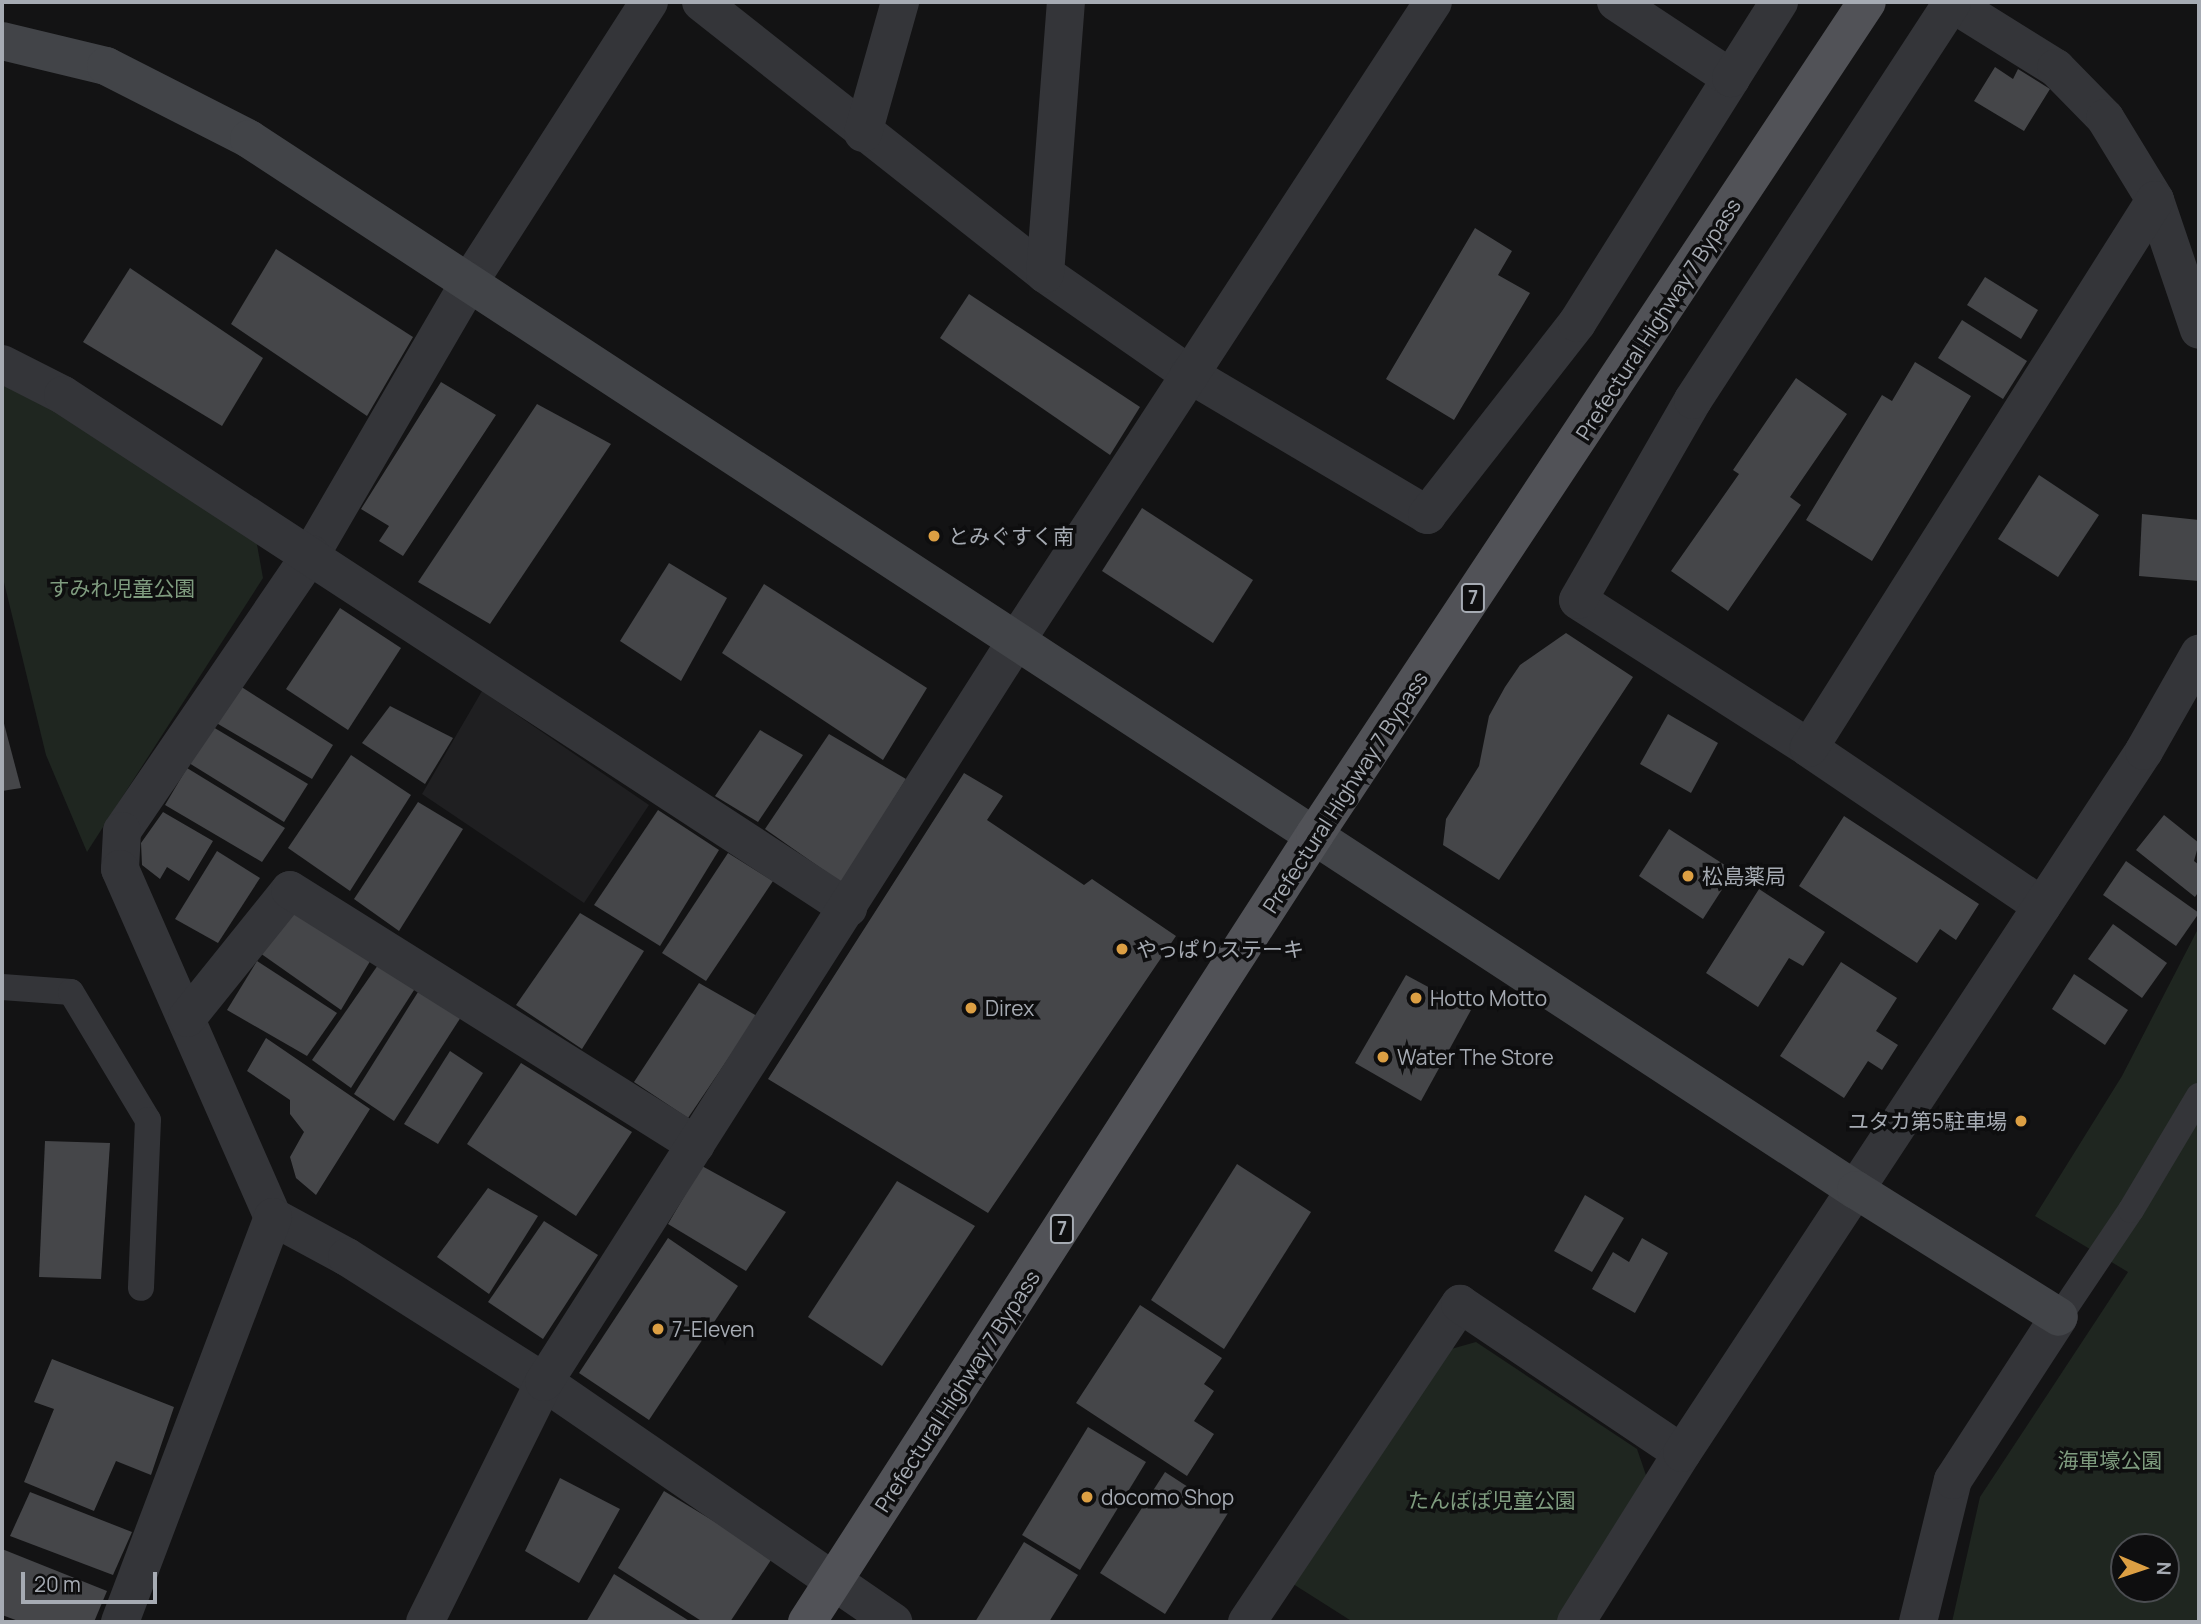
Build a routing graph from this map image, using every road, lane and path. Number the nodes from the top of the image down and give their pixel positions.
1 (649, 2) edge
2 (701, 2) edge
3 (900, 2) edge
4 (1066, 2) edge
5 (1433, 2) edge
6 (1616, 2) edge
7 (1779, 2) edge
8 (1867, 2) edge
9 (1951, 3) edge
10 (2, 40) edge
11 (1731, 78) junction
12 (863, 133) junction
13 (2155, 200) junction
14 (1045, 274) junction
15 (470, 281) junction
16 (2199, 330) edge
17 (2, 364) edge
18 (1189, 374) junction
19 (311, 554) junction
20 (1018, 638) junction
21 (2199, 653) edge
22 (1810, 748) junction
23 (1315, 834) junction
24 (2042, 906) junction
25 (848, 908) junction
26 (2, 987) edge
27 (187, 1018) junction
28 (2199, 1096) edge
29 (696, 1145) junction
30 (1856, 1190) junction
31 (273, 1217) junction
32 (141, 1288) dead end
33 (2059, 1317) junction
34 (544, 1382) junction
35 (1682, 1453) junction
36 (832, 1583) junction
37 (120, 1622) edge
38 (425, 1622) edge
39 (807, 1622) edge
40 (893, 1622) edge
41 (1247, 1622) edge
42 (1576, 1622) edge
43 (1918, 1622) edge

1 - 15 street
2 - 12 street
3 - 12 street
4 - 14 street
5 - 18 street
6 - 11 street
7 - 11 street
8 - 23 main road, Prefectural Highway 7 Bypass / 7
9 - 13 street
9 - 22 street
10 - 15 street
11 - 18 street
12 - 14 street
13 - 16 street
13 - 22 street
14 - 18 street
15 - 19 street
15 - 20 street
17 - 19 street
18 - 20 street
19 - 25 street
19 - 27 street
20 - 23 street
20 - 25 street
21 - 24 street
22 - 24 street
23 - 30 street
23 - 36 main road, Prefectural Highway 7 Bypass / 7
24 - 30 street
25 - 29 street
26 - 32 lane
27 - 29 street
27 - 31 street
28 - 33 lane
29 - 34 street
30 - 33 street
30 - 35 street
31 - 34 street
31 - 37 street
33 - 43 street
34 - 36 street
34 - 38 street
35 - 41 street
35 - 42 street
36 - 39 main road, Prefectural Highway 7 Bypass / 7
36 - 40 street

